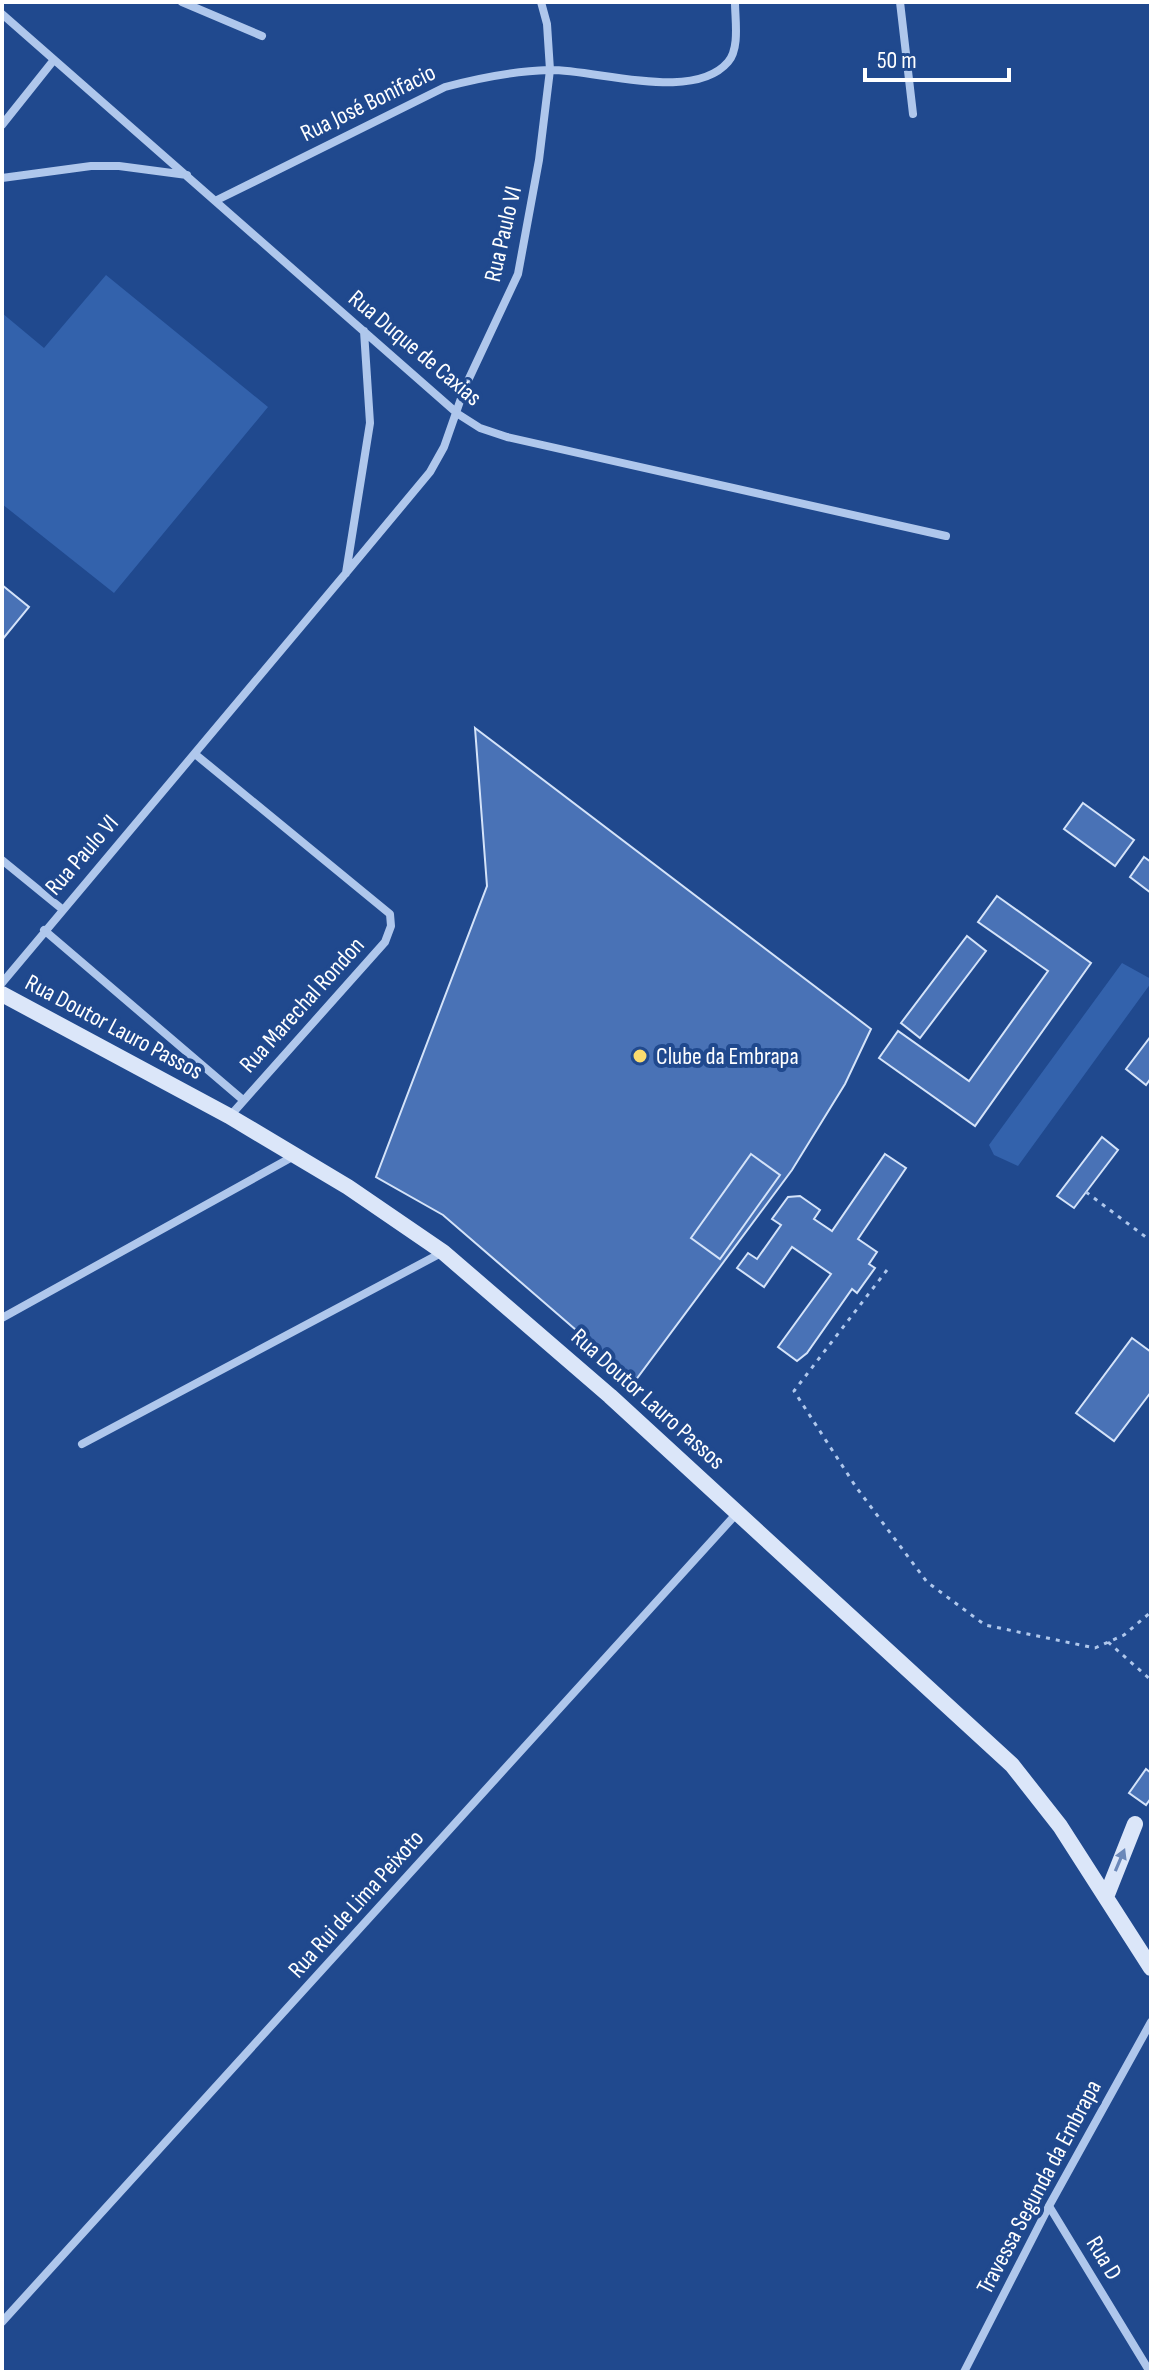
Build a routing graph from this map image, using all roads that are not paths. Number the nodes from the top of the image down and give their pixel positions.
1 (182, 2) edge
2 (541, 2) edge
3 (735, 2) edge
4 (900, 2) edge
5 (2, 14) edge
6 (262, 36) dead end
7 (53, 61) junction
8 (550, 70) junction
9 (913, 114) dead end
10 (2, 125) edge
11 (187, 175) junction
12 (2, 178) edge
13 (217, 200) junction
14 (364, 331) junction
15 (458, 414) junction
16 (946, 536) dead end
17 (346, 573) junction
18 (195, 754) junction
19 (2, 860) edge
20 (62, 909) junction
21 (44, 930) junction
22 (2, 983) edge
23 (2, 994) edge
24 (243, 1100) junction
25 (229, 1116) junction
26 (295, 1156) junction
27 (443, 1252) junction
28 (2, 1318) edge
29 (82, 1444) dead end
30 (738, 1512) junction
31 (1135, 1824) dead end
32 (1106, 1897) junction
33 (1151, 1968) edge
34 (1151, 2022) edge
35 (1049, 2206) junction
36 (2, 2322) edge
37 (964, 2372) edge
38 (1150, 2372) edge

1 - 6 street
2 - 8 street, Rua Paulo VI
3 - 8 street, Rua José Bonifacio
4 - 9 street
5 - 7 street, Rua Duque de Caxias
7 - 10 street
7 - 11 street, Rua Duque de Caxias
8 - 13 street, Rua José Bonifacio
8 - 15 street, Rua Paulo VI
11 - 12 street
11 - 13 street, Rua Duque de Caxias
13 - 14 street, Rua Duque de Caxias
14 - 15 street, Rua Duque de Caxias
14 - 17 street
15 - 16 street, Rua Duque de Caxias
15 - 17 street, Rua Paulo VI
17 - 18 street, Rua Paulo VI
18 - 20 street, Rua Paulo VI
18 - 24 street, Rua Marechal Rondon
19 - 20 street
20 - 21 street, Rua Paulo VI
21 - 22 street, Rua Paulo VI
21 - 24 street
23 - 25 main road, Rua Doutor Lauro Passos
24 - 25 street, Rua Marechal Rondon
25 - 26 main road, Rua Doutor Lauro Passos
26 - 27 main road, Rua Doutor Lauro Passos
26 - 28 street
27 - 29 street
27 - 30 main road, Rua Doutor Lauro Passos
30 - 32 main road, Rua Doutor Lauro Passos
30 - 36 street, Rua Rui de Lima Peixoto
32 -> 31 main road
32 - 33 main road, Rua Doutor Lauro Passos
34 - 35 street, Travessa Segunda da Embrapa
35 - 37 street, Travessa Segunda da Embrapa
35 - 38 street, Rua D

